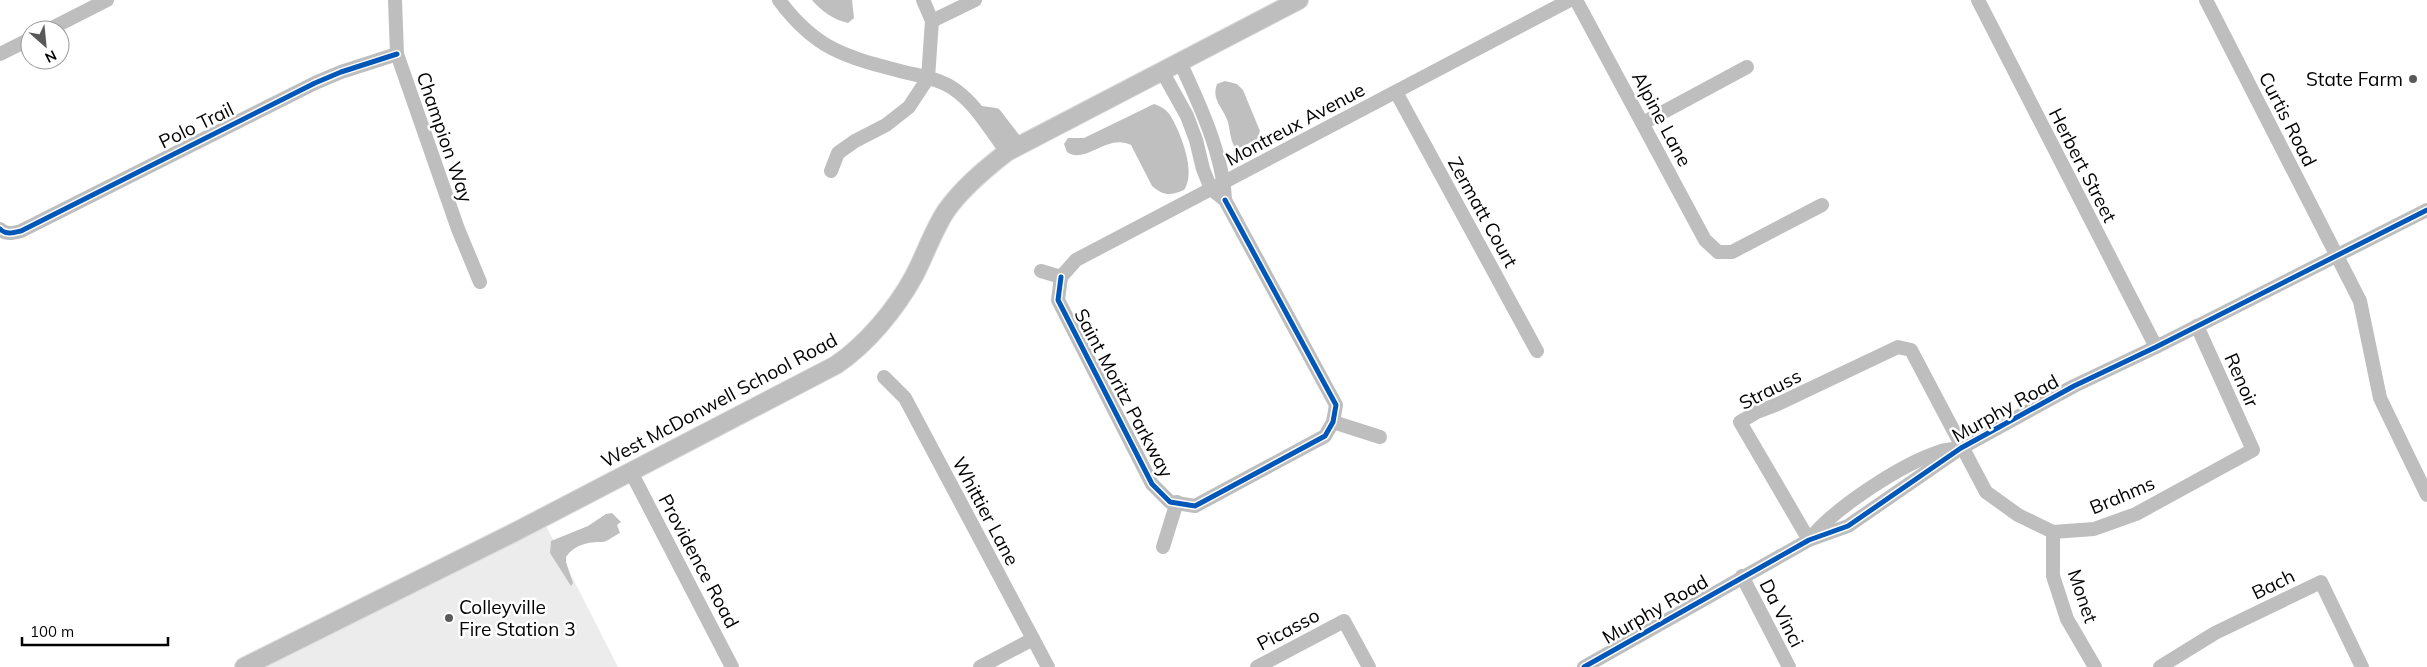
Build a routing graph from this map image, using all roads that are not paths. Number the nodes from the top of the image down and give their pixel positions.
1 (107, 0) edge
2 (394, 0) edge
3 (779, 0) edge
4 (923, 0) edge
5 (975, 0) edge
6 (1299, 0) edge
7 (1570, 0) edge
8 (1576, 0) edge
9 (1978, 0) edge
10 (2206, 0) edge
11 (68, 20) edge
12 (932, 21) junction
13 (20, 44) edge
14 (0, 54) edge
15 (397, 54) junction
16 (1180, 62) junction
17 (1747, 67) dead end
18 (1162, 71) junction
19 (928, 78) junction
20 (1396, 92) junction
21 (1643, 123) junction
22 (1012, 148) junction
23 (831, 171) dead end
24 (1224, 182) junction
25 (1211, 189) junction
26 (1225, 200) junction
27 (1822, 205) dead end
28 (2427, 210) edge
29 (6, 231) edge
30 (2336, 256) junction
31 (1041, 271) dead end
32 (1061, 277) junction
33 (480, 282) dead end
34 (2197, 326) junction
35 (2156, 347) junction
36 (1911, 350) joint
37 (1537, 351) dead end
38 (884, 377) dead end
39 (1333, 422) junction
40 (1380, 436) dead end
41 (1961, 448) junction
42 (2253, 450) joint
43 (631, 472) junction
44 (2427, 495) edge
45 (1177, 502) junction
46 (2053, 532) junction
47 (1809, 540) junction
48 (1163, 547) dead end
49 (1742, 576) junction
50 (1033, 639) junction
51 (1599, 663) edge
52 (244, 667) edge
53 (732, 667) edge
54 (980, 667) edge
55 (1048, 667) edge
56 (1256, 667) edge
57 (1369, 667) edge
58 (1584, 667) edge
59 (1789, 667) edge
60 (2095, 667) edge
61 (2160, 667) edge
62 (2362, 667) edge

1 - 11 street
2 - 15 street, Champion Way
3 - 19 street
4 - 12 street
5 - 12 street
6 - 16 main road, West McDonwell School Road
7 - 20 street, Montreux Avenue
8 - 21 street, Alpine Lane
9 - 35 street, Herbert Street
10 - 30 street, Curtis Road
12 - 19 street
13 - 14 street
15 - 29 street, Polo Trail
15 - 33 street, Champion Way
16 - 18 main road, West McDonwell School Road
16 - 24 street
17 - 21 street
18 - 22 main road, West McDonwell School Road
18 - 25 street
19 - 22 street
19 - 23 street
20 - 24 street, Montreux Avenue
20 - 37 street, Zermatt Court
21 - 27 street, Alpine Lane
22 - 43 main road, West McDonwell School Road
24 - 25 street, Montreux Avenue
24 - 26 street
25 - 26 street
25 - 32 street, Montreux Avenue
26 - 39 street
28 - 30 street, Murphy Road
30 - 34 street, Murphy Road
30 - 44 street, Curtis Road
31 - 32 street
32 - 45 street, Saint Moritz Parkway
34 - 35 street, Murphy Road
34 - 42 street, Renoir
35 - 41 street, Murphy Road
36 - 41 street, Brahms
36 - 47 street, Strauss
38 - 50 street, Whittier Lane
39 - 40 street
39 - 45 street, Saint Moritz Parkway
41 - 46 street, Brahms
41 - 47 street, Murphy Road
42 - 46 street, Brahms
43 - 52 main road, West McDonwell School Road
43 - 53 street, Providence Road
45 - 48 street
46 - 60 street, Monet
47 - 49 street, Murphy Road
49 - 51 street, Murphy Road
49 - 59 street, Da Vinci
50 - 54 street
50 - 55 street, Whittier Lane
51 - 58 street, Murphy Road
56 - 57 street, Picasso
61 - 62 street, Bach

